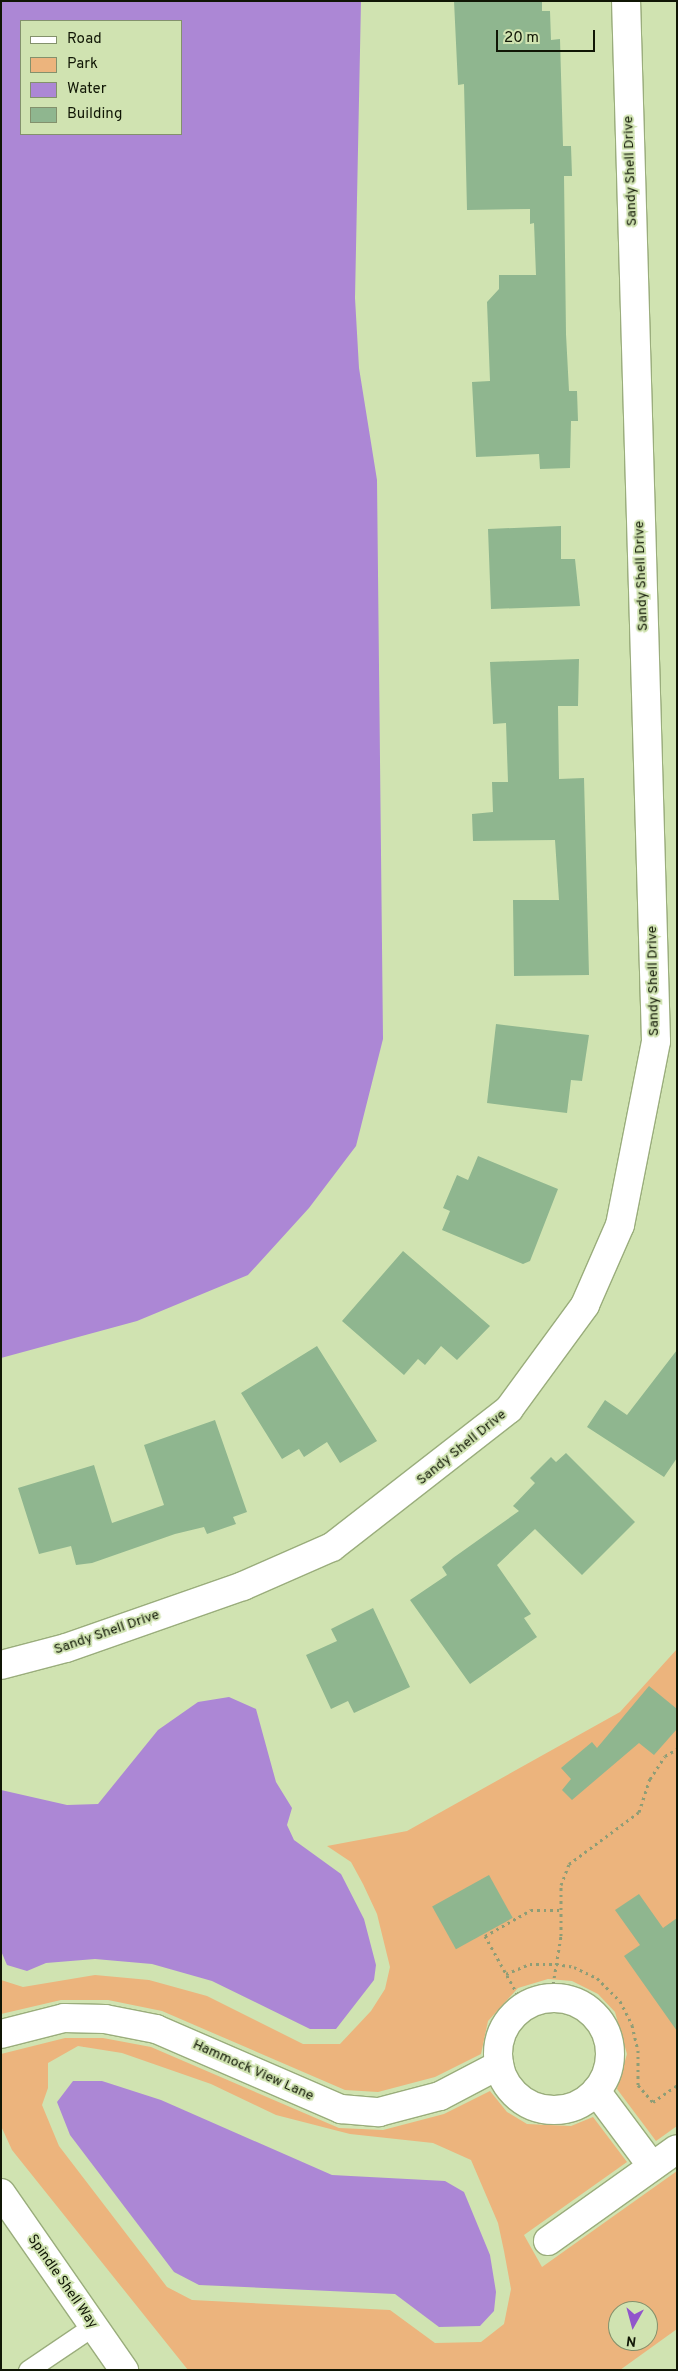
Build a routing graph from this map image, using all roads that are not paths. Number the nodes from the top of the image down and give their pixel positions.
1 (626, 1) edge
2 (1, 1665) edge
3 (1, 2034) edge
4 (498, 2065) junction
5 (596, 2091) junction
6 (677, 2149) edge
7 (652, 2166) junction
8 (1, 2193) edge
9 (548, 2241) dead end
10 (93, 2326) junction
11 (28, 2370) edge
12 (124, 2370) edge

1 - 2 street, Sandy Shell Drive
3 - 4 street, Hammock View Lane
4 - 5 street
4 - 5 street
5 - 7 street
6 - 7 street
7 - 9 street
8 - 10 street, Spindle Shell Way
10 - 11 lane
10 - 12 street, Spindle Shell Way

